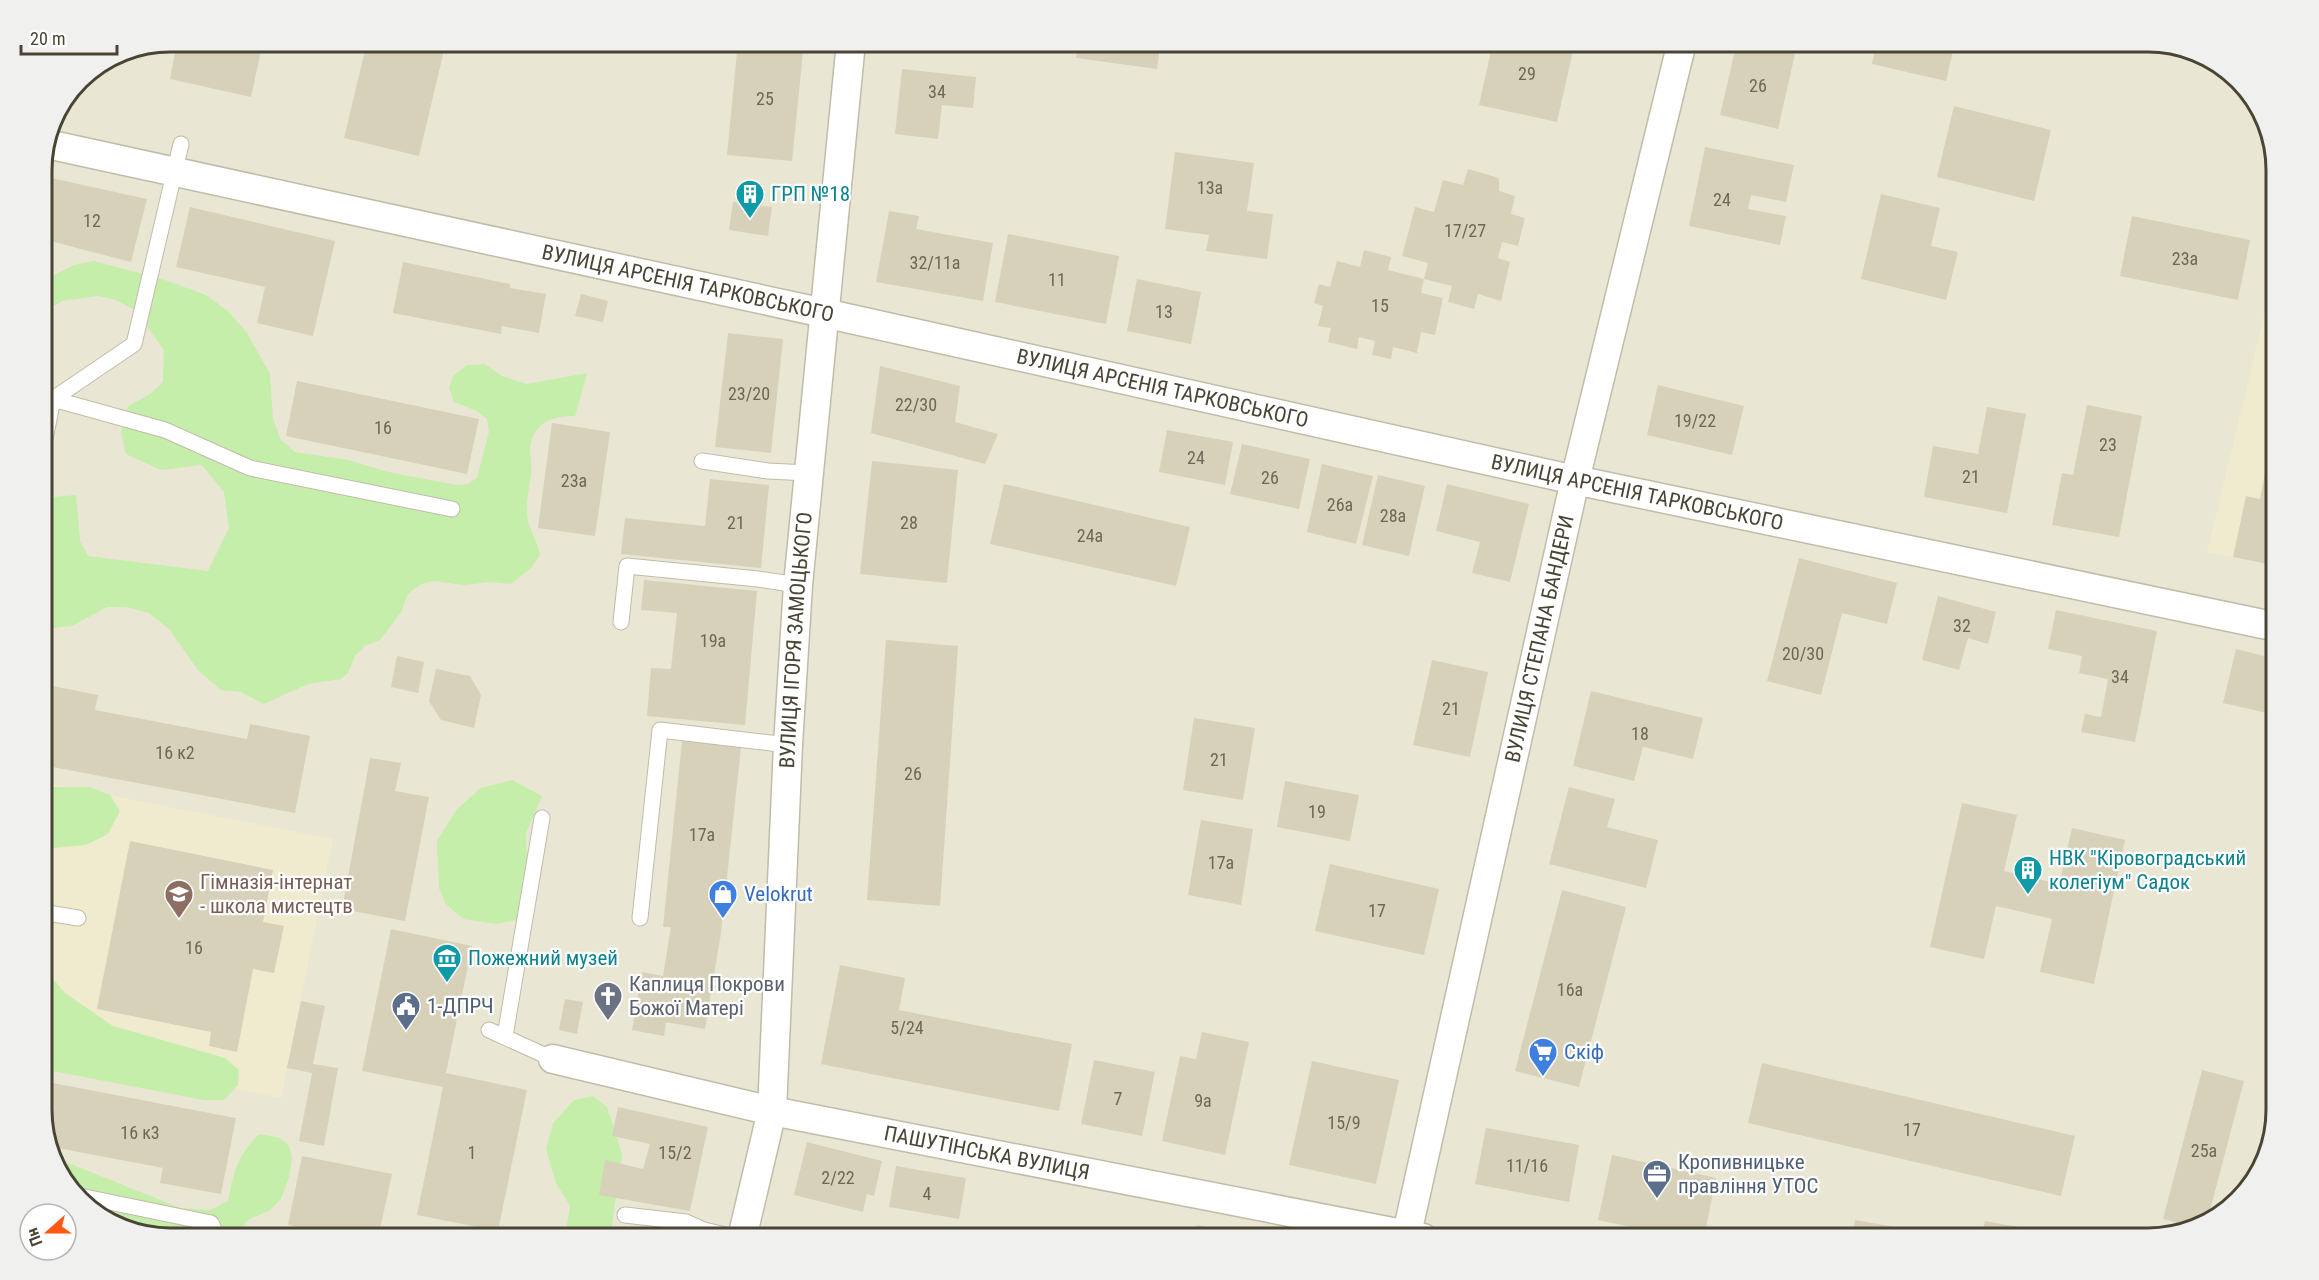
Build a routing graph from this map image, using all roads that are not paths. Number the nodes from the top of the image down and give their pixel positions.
1 (850, 52) edge
2 (1680, 52) edge
3 (180, 144) dead end
4 (55, 146) edge
5 (173, 171) junction
6 (824, 313) junction
7 (53, 394) edge
8 (53, 400) edge
9 (702, 461) dead end
10 (808, 473) junction
11 (1575, 480) junction
12 (452, 509) dead end
13 (798, 585) junction
14 (621, 622) dead end
15 (2266, 625) edge
16 (788, 745) junction
17 (542, 818) dead end
18 (53, 914) edge
19 (78, 918) dead end
20 (640, 918) dead end
21 (489, 1030) dead end
22 (506, 1036) junction
23 (553, 1059) joint
24 (772, 1111) junction
25 (94, 1199) edge
26 (625, 1215) dead end
27 (213, 1228) edge
28 (700, 1228) edge
29 (743, 1228) edge
30 (1366, 1228) edge
31 (1414, 1228) edge

1 - 6 street, ВУЛИЦЯ ІГОРЯ ЗАМОЦЬКОГО
2 - 11 street, ВУЛИЦЯ СТЕПАНА БАНДЕРИ
3 - 5 lane
4 - 5 street, ВУЛИЦЯ АРСЕНІЯ ТАРКОВСЬКОГО
5 - 6 street, ВУЛИЦЯ АРСЕНІЯ ТАРКОВСЬКОГО
5 - 7 lane
6 - 10 street, ВУЛИЦЯ ІГОРЯ ЗАМОЦЬКОГО
6 - 11 street, ВУЛИЦЯ АРСЕНІЯ ТАРКОВСЬКОГО
8 - 12 lane
9 - 10 lane
10 - 13 street, ВУЛИЦЯ ІГОРЯ ЗАМОЦЬКОГО
11 - 15 street, ВУЛИЦЯ АРСЕНІЯ ТАРКОВСЬКОГО
11 - 31 street, ВУЛИЦЯ СТЕПАНА БАНДЕРИ
13 - 14 lane
13 - 16 street, ВУЛИЦЯ ІГОРЯ ЗАМОЦЬКОГО
16 - 20 lane
16 - 24 street, ВУЛИЦЯ ІГОРЯ ЗАМОЦЬКОГО
17 - 22 lane
18 - 19 lane
21 - 22 lane
22 - 23 lane
23 - 24 street, ПАШУТІНСЬКА ВУЛИЦЯ
24 - 29 street, ВУЛИЦЯ ІГОРЯ ЗАМОЦЬКОГО
24 - 30 street, ПАШУТІНСЬКА ВУЛИЦЯ
25 - 27 lane
26 - 28 lane

